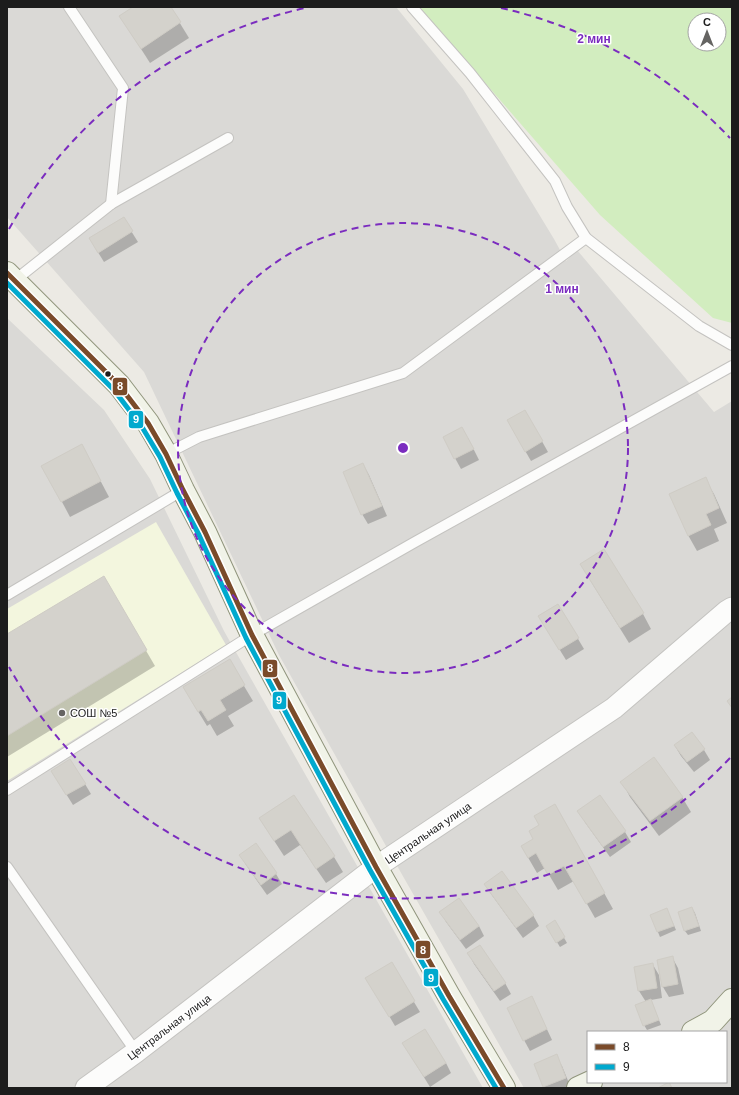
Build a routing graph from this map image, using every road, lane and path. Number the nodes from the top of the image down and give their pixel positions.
1 (69, 7) edge
2 (412, 7) edge
3 (228, 138) dead end
4 (111, 204) junction
5 (586, 238) junction
6 (10, 277) edge
7 (732, 345) edge
8 (732, 366) edge
9 (166, 454) junction
10 (183, 490) junction
11 (7, 596) edge
12 (732, 608) edge
13 (252, 635) junction
14 (7, 790) edge
15 (7, 866) edge
16 (376, 867) junction
17 (732, 1000) edge
18 (695, 1031) edge
19 (136, 1052) junction
20 (589, 1083) edge
21 (86, 1088) edge
22 (504, 1088) edge
23 (578, 1088) edge

1 - 4 lane
2 - 5 lane
3 - 4 lane
4 - 6 lane
5 - 7 lane
5 - 9 lane
6 - 9 street
8 - 13 lane
9 - 10 street
10 - 11 lane
10 - 13 street
12 - 16 street, Центральная улица
13 - 14 lane
13 - 16 street
15 - 19 lane
16 - 19 street, Центральная улица
16 - 22 street
17 - 18 street
19 - 21 street, Центральная улица
20 - 23 street

